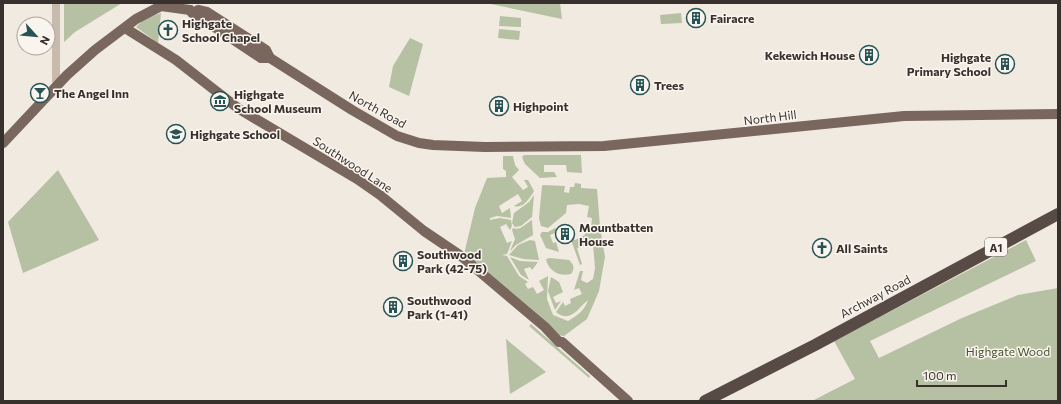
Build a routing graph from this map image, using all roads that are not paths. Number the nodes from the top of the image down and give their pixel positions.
1 (56, 3) edge
2 (161, 5) edge
3 (196, 8) edge
4 (125, 28) junction
5 (57, 60) junction
6 (67, 75) junction
7 (59, 84) junction
8 (1058, 114) edge
9 (3, 143) edge
10 (485, 147) joint
11 (1058, 214) edge
12 (628, 401) edge
13 (705, 401) edge

1 - 5 street
2 - 3 main road, North Road
2 - 4 main road
3 - 10 main road, North Road
4 - 6 main road
4 - 12 main road, Southwood Lane
5 - 6 street
5 - 7 street
6 - 7 main road
7 - 9 main road
8 - 10 main road, North Hill
11 - 13 highway, Archway Road / A1

